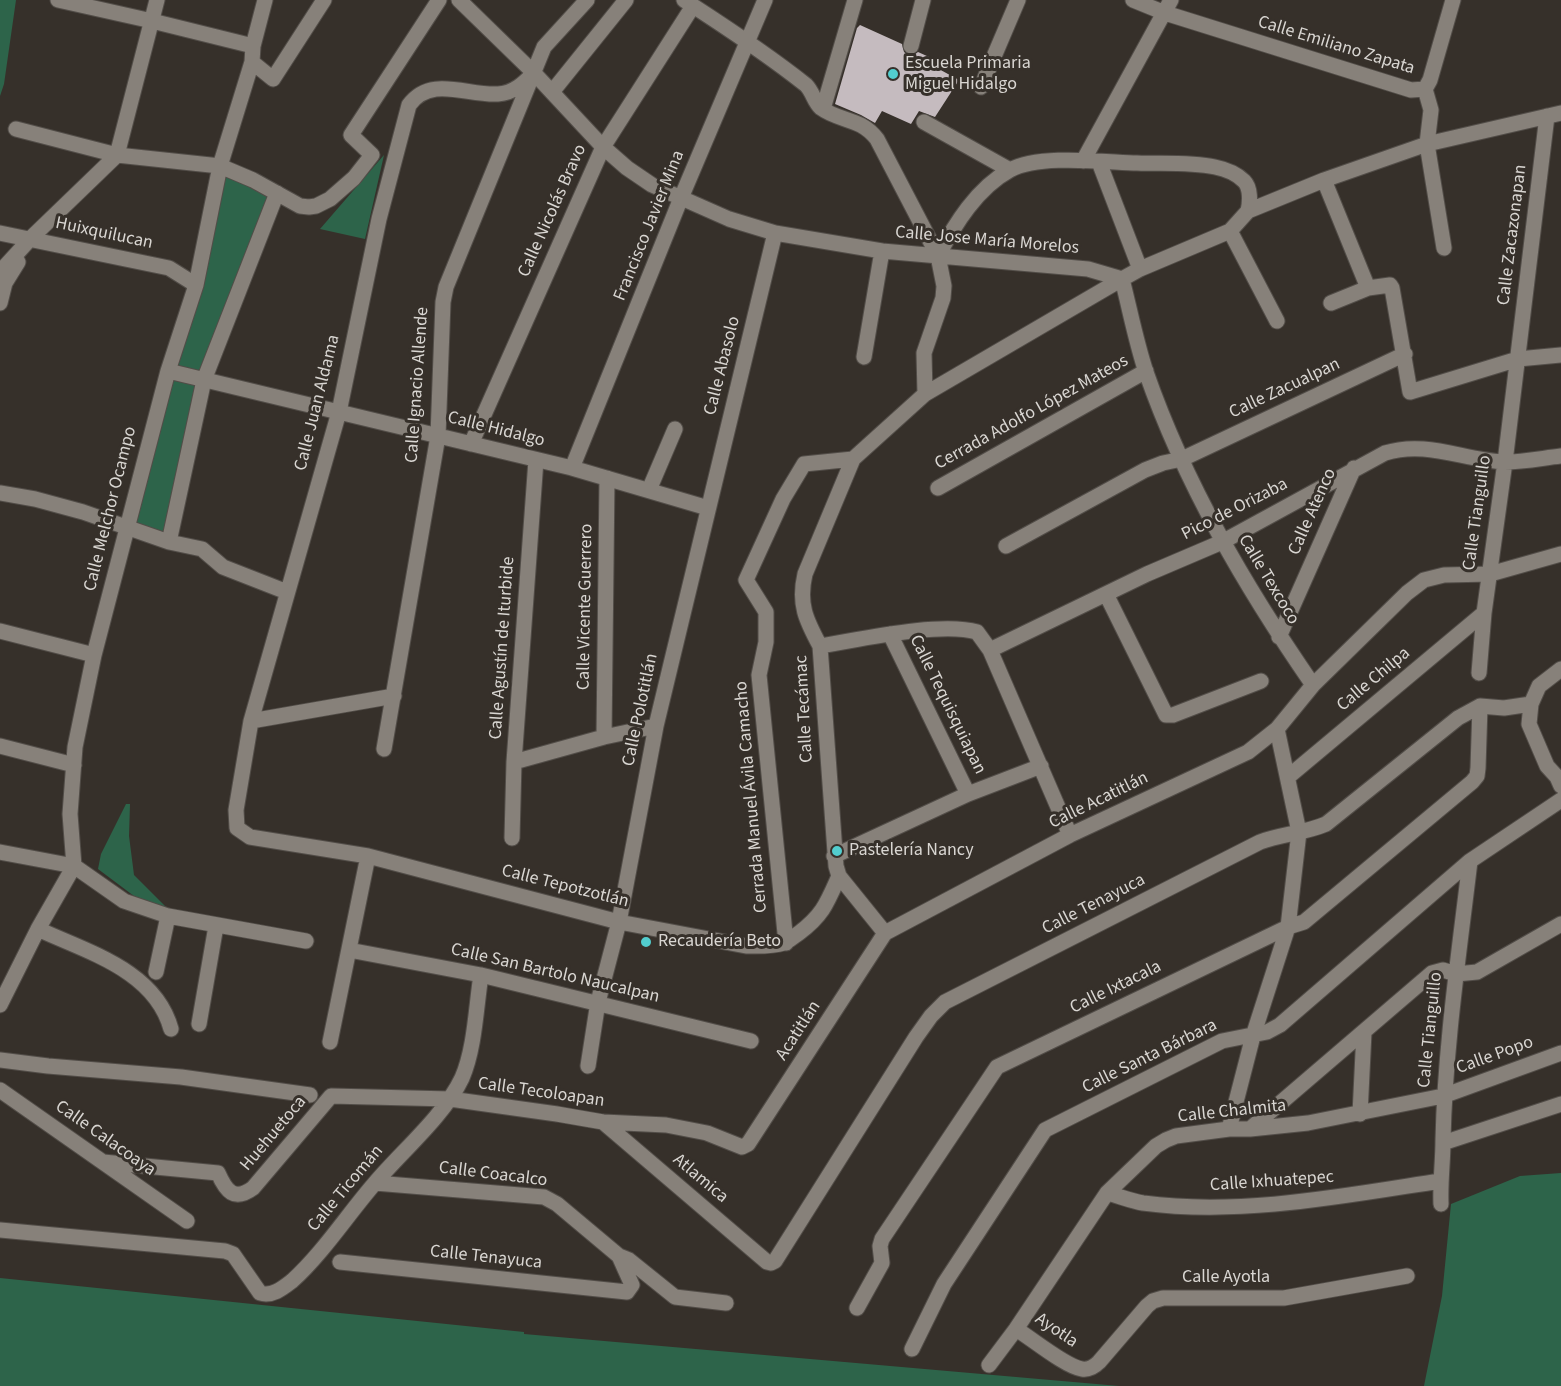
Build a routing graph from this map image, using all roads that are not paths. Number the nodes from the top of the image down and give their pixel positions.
1 (58, 0) edge
2 (157, 0) edge
3 (265, 0) edge
4 (324, 0) edge
5 (440, 0) edge
6 (459, 0) edge
7 (587, 0) edge
8 (626, 0) edge
9 (765, 0) edge
10 (855, 0) edge
11 (923, 0) edge
12 (1018, 0) edge
13 (1133, 0) edge
14 (1453, 0) edge
15 (689, 3) edge
16 (1168, 6) edge
17 (152, 21) junction
18 (749, 43) junction
19 (253, 46) junction
20 (911, 46) dead end
21 (252, 62) junction
22 (534, 73) junction
23 (981, 87) dead end
24 (1425, 89) junction
25 (552, 92) junction
26 (823, 109) junction
27 (1554, 114) edge
28 (924, 122) dead end
29 (15, 129) dead end
30 (1427, 144) junction
31 (603, 147) junction
32 (117, 155) junction
33 (1083, 161) junction
34 (1099, 162) junction
35 (220, 166) junction
36 (1010, 170) junction
37 (1324, 180) junction
38 (277, 193) junction
39 (681, 198) junction
40 (1248, 212) junction
41 (1230, 231) junction
42 (0, 233) edge
43 (775, 233) junction
44 (31, 238) junction
45 (1444, 248) dead end
46 (882, 251) junction
47 (938, 256) junction
48 (1140, 269) junction
49 (0, 272) edge
50 (1122, 279) junction
51 (196, 285) junction
52 (1368, 288) junction
53 (0, 303) edge
54 (1331, 303) dead end
55 (1277, 321) dead end
56 (1405, 354) junction
57 (1561, 354) edge
58 (864, 357) dead end
59 (1518, 359) junction
60 (168, 371) junction
61 (1146, 371) junction
62 (204, 380) junction
63 (925, 394) junction
64 (339, 412) junction
65 (675, 429) dead end
66 (438, 436) junction
67 (471, 444) junction
68 (1561, 456) edge
69 (853, 459) junction
70 (1182, 459) junction
71 (536, 460) junction
72 (1505, 462) junction
73 (573, 468) junction
74 (1354, 468) junction
75 (607, 478) junction
76 (938, 488) dead end
77 (649, 490) junction
78 (0, 493) edge
79 (708, 508) junction
80 (126, 527) junction
81 (169, 542) junction
82 (1222, 542) junction
83 (1006, 546) dead end
84 (1561, 554) edge
85 (1490, 574) junction
86 (287, 592) junction
87 (1106, 594) junction
88 (1484, 614) junction
89 (0, 631) edge
90 (890, 634) junction
91 (1279, 637) junction
92 (820, 646) junction
93 (990, 650) junction
94 (94, 655) junction
95 (1561, 669) edge
96 (1479, 673) dead end
97 (1261, 681) dead end
98 (1312, 685) junction
99 (394, 696) junction
100 (1531, 704) junction
101 (1480, 706) junction
102 (250, 722) junction
103 (656, 726) junction
104 (1277, 729) junction
105 (604, 737) junction
106 (0, 746) edge
107 (384, 749) dead end
108 (514, 762) junction
109 (74, 765) junction
110 (1041, 766) junction
111 (1288, 777) junction
112 (1557, 787) edge
113 (968, 794) junction
114 (1299, 832) junction
115 (1070, 835) junction
116 (250, 837) joint
117 (512, 838) dead end
118 (0, 852) edge
119 (368, 856) junction
120 (834, 856) junction
121 (1470, 861) junction
122 (74, 866) junction
123 (839, 876) junction
124 (168, 916) junction
125 (619, 922) junction
126 (1561, 924) edge
127 (216, 926) junction
128 (1288, 927) junction
129 (38, 929) junction
130 (885, 933) junction
131 (306, 941) dead end
132 (786, 943) junction
133 (349, 950) junction
134 (156, 972) dead end
135 (1456, 974) junction
136 (481, 975) junction
137 (598, 1002) junction
138 (0, 1005) edge
139 (199, 1024) dead end
140 (171, 1029) dead end
141 (1364, 1032) junction
142 (1253, 1036) junction
143 (751, 1041) dead end
144 (330, 1042) dead end
145 (1561, 1053) edge
146 (0, 1060) edge
147 (588, 1066) dead end
148 (0, 1090) edge
149 (310, 1095) dead end
150 (331, 1096) joint
151 (1443, 1096) junction
152 (450, 1099) junction
153 (1561, 1104) edge
154 (1360, 1114) junction
155 (603, 1122) junction
156 (1229, 1129) junction
157 (1250, 1129) junction
158 (1443, 1143) junction
159 (742, 1147) joint
160 (103, 1162) junction
161 (1440, 1180) junction
162 (375, 1183) junction
163 (1107, 1193) junction
164 (1441, 1204) dead end
165 (187, 1221) dead end
166 (0, 1230) edge
167 (619, 1256) junction
168 (340, 1262) dead end
169 (771, 1263) joint
170 (1407, 1276) dead end
171 (627, 1292) joint
172 (726, 1303) dead end
173 (857, 1308) dead end
174 (1016, 1329) junction
175 (912, 1349) dead end
176 (989, 1365) dead end
177 (1074, 1367) joint

1 - 17 street
2 - 17 street
3 - 19 street, Calle Melchor Ocampo
4 - 21 street
5 - 38 street
6 - 22 street, Calle Jose María Morelos
7 - 22 street, Calle Ignacio Allende
8 - 25 street
9 - 18 street, Francisco Javier Mina
10 - 26 street
11 - 20 street
12 - 23 street
13 - 16 street, Calle Emiliano Zapata
14 - 24 street
15 - 18 street
15 - 31 street, Calle Nicolás Bravo
16 - 24 street, Calle Emiliano Zapata
16 - 33 street
17 - 19 street
17 - 32 street
18 - 26 street
18 - 39 street, Francisco Javier Mina
19 - 21 street, Calle Melchor Ocampo
21 - 35 street, Calle Melchor Ocampo
22 - 25 street, Calle Jose María Morelos
22 - 64 street, Calle Juan Aldama
22 - 66 street, Calle Ignacio Allende
24 - 30 street
25 - 31 street, Calle Jose María Morelos
26 - 47 street
27 - 30 street
27 - 59 street, Calle Zacazonapan
28 - 36 street
29 - 32 street
30 - 37 street
30 - 45 street
31 - 39 street, Calle Jose María Morelos
31 - 67 street, Calle Nicolás Bravo
32 - 35 street
32 - 44 street
33 - 34 street
33 - 36 street
34 - 40 street
34 - 48 street
35 - 38 street
35 - 51 street, Calle Melchor Ocampo
36 - 47 street
37 - 40 street
37 - 52 street
38 - 62 street
39 - 43 street, Calle Jose María Morelos
39 - 73 street, Francisco Javier Mina
40 - 41 street
41 - 48 street
41 - 55 street
42 - 44 street, Huixquilucan
43 - 46 street, Calle Jose María Morelos
43 - 79 street, Calle Abasolo
44 - 49 street
44 - 51 street, Huixquilucan
44 - 53 street
46 - 47 street, Calle Jose María Morelos
46 - 58 street
47 - 50 street, Calle Jose María Morelos
47 - 63 street
48 - 50 street
50 - 61 street, Calle Texcoco
50 - 63 street
51 - 60 street, Calle Melchor Ocampo
52 - 54 street
52 - 56 street
56 - 59 street
56 - 70 street, Calle Zacualpan
57 - 59 street
59 - 72 street, Calle Tianguillo
60 - 62 street, Calle Hidalgo
60 - 80 street, Calle Melchor Ocampo
61 - 70 street, Calle Texcoco
61 - 76 street, Cerrada Adolfo López Mateos
62 - 64 street, Calle Hidalgo
62 - 81 street
63 - 69 street
64 - 66 street, Calle Hidalgo
64 - 86 street, Calle Juan Aldama
65 - 77 street
66 - 67 street, Calle Hidalgo
66 - 99 street, Calle Ignacio Allende
67 - 71 street, Calle Hidalgo
68 - 72 street, Pico de Orizaba
69 - 92 street
69 - 132 street, Cerrada Manuel Ávila Camacho
70 - 82 street, Calle Texcoco
70 - 83 street, Calle Zacualpan
71 - 73 street, Calle Hidalgo
71 - 108 street, Calle Agustín de Iturbide
72 - 74 street, Pico de Orizaba
72 - 85 street, Calle Tianguillo
73 - 75 street, Calle Hidalgo
74 - 82 street, Pico de Orizaba
74 - 91 street, Calle Atenco
75 - 77 street, Calle Hidalgo
75 - 105 street, Calle Vicente Guerrero
77 - 79 street, Calle Hidalgo
78 - 80 street
79 - 103 street, Calle Polotitlán
80 - 81 street
80 - 94 street, Calle Melchor Ocampo
81 - 86 street
82 - 87 street, Pico de Orizaba
82 - 91 street, Calle Texcoco
84 - 85 street, Calle Acatitlán
85 - 88 street, Calle Tianguillo
85 - 98 street, Calle Acatitlán
86 - 102 street, Calle Juan Aldama
87 - 93 street, Pico de Orizaba
87 - 97 street
88 - 96 street, Calle Tianguillo
88 - 111 street, Calle Chilpa
89 - 94 street
90 - 92 street, Calle Tecámac
90 - 93 street, Calle Tecámac
90 - 113 street, Calle Tequisquiapan
91 - 98 street, Calle Texcoco
92 - 120 street, Calle Tecámac
93 - 110 street
94 - 109 street, Calle Melchor Ocampo
95 - 100 street
98 - 104 street, Calle Acatitlán
99 - 102 street
99 - 107 street, Calle Ignacio Allende
100 - 101 street
100 - 112 street
101 - 114 street, Calle Tenayuca
101 - 128 street, Calle Ixtacala
102 - 116 street, Calle Juan Aldama
103 - 105 street
103 - 125 street, Calle Polotitlán
104 - 111 street
104 - 115 street, Calle Acatitlán
105 - 108 street
106 - 109 street
108 - 117 street, Calle Agustín de Iturbide
109 - 122 street, Calle Melchor Ocampo
110 - 113 street
110 - 115 street
111 - 114 street
112 - 121 street, Calle Santa Bárbara
113 - 120 street
114 - 128 street
114 - 169 street, Calle Tenayuca
115 - 130 street, Calle Acatitlán
116 - 119 street, Calle Tepotzotlán
118 - 122 street
119 - 125 street, Calle Tepotzotlán
119 - 133 street
120 - 123 street, Calle Tecámac
121 - 135 street, Calle Tianguillo
121 - 142 street, Calle Santa Bárbara
122 - 124 street
122 - 129 street
123 - 130 street
123 - 132 street
124 - 127 street
124 - 134 street
125 - 132 street, Calle Tepotzotlán
125 - 137 street, Calle Polotitlán
126 - 135 street
127 - 131 street
127 - 139 street
128 - 142 street
128 - 173 street, Calle Ixtacala
129 - 138 street
129 - 140 street
130 - 159 street, Acatitlán
133 - 136 street, Calle San Bartolo Naucalpan
133 - 144 street
135 - 141 street
135 - 151 street, Calle Tianguillo
136 - 137 street, Calle San Bartolo Naucalpan
136 - 152 street, Calle Ticomán
137 - 143 street, Calle San Bartolo Naucalpan
137 - 147 street, Calle Polotitlán
141 - 154 street
141 - 157 street
142 - 156 street
142 - 175 street, Calle Santa Bárbara
145 - 151 street, Calle Popo
146 - 149 street
148 - 160 street, Calle Calacoaya
150 - 152 street, Calle Tecoloapan
150 - 160 street, Huehuetoca
151 - 154 street, Calle Chalmita
151 - 158 street, Calle Tianguillo
152 - 155 street, Calle Tecoloapan
152 - 162 street, Calle Ticomán
153 - 158 street
154 - 157 street, Calle Chalmita
155 - 159 street, Calle Tecoloapan
155 - 169 street, Atlamica
156 - 157 street, Calle Chalmita
156 - 163 street, Calle Chalmita
158 - 161 street, Calle Tianguillo
160 - 165 street, Calle Calacoaya
161 - 163 street, Calle Ixhuatepec
161 - 164 street, Calle Tianguillo
162 - 166 street, Calle Ticomán
162 - 167 street, Calle Coacalco
163 - 174 street, Calle Chalmita
167 - 171 street, Calle Coacalco
167 - 172 street
168 - 171 street, Calle Tenayuca
170 - 177 street, Calle Ayotla
174 - 176 street, Calle Chalmita
174 - 177 street, Ayotla

